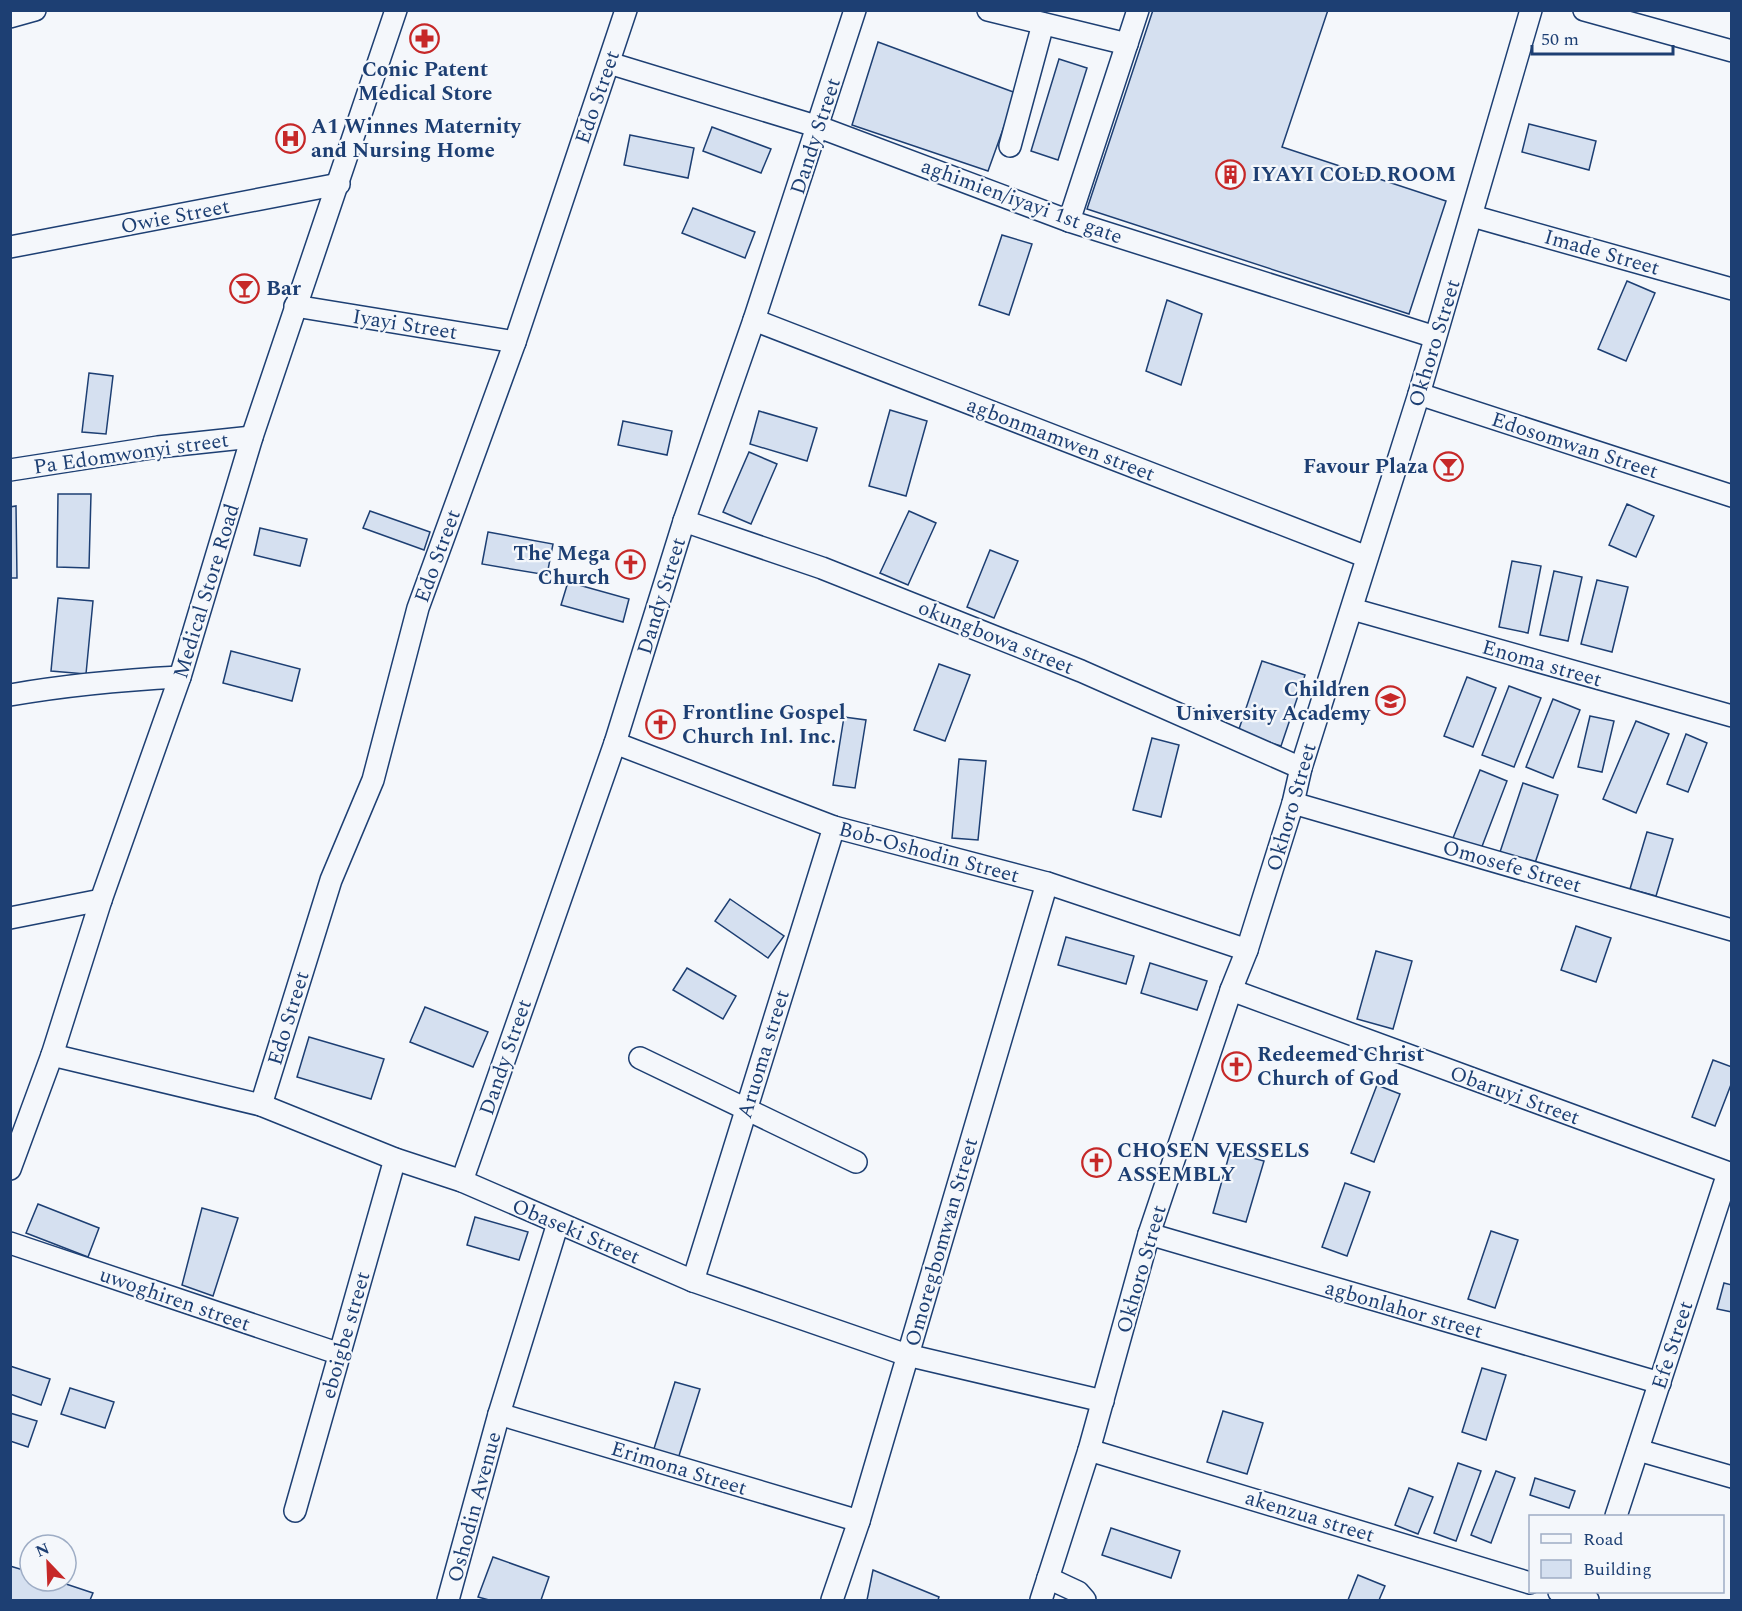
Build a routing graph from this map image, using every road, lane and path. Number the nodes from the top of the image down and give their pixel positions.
1 (35, 10) edge
2 (396, 10) edge
3 (626, 10) edge
4 (855, 10) edge
5 (988, 10) edge
6 (1138, 10) edge
7 (1532, 10) edge
8 (1584, 10) edge
9 (10, 17) edge
10 (1043, 24) junction
11 (1126, 44) junction
12 (1731, 51) edge
13 (609, 63) junction
14 (819, 127) junction
15 (1010, 146) dead end
16 (339, 184) junction
17 (1472, 216) junction
18 (1069, 221) junction
19 (10, 247) edge
20 (1731, 289) edge
21 (295, 306) junction
22 (754, 320) junction
23 (1435, 336) junction
24 (515, 342) junction
25 (1419, 394) junction
26 (252, 437) junction
27 (10, 470) edge
28 (1731, 496) edge
29 (684, 521) junction
30 (1367, 557) junction
31 (1352, 609) junction
32 (180, 677) junction
33 (10, 695) edge
34 (1731, 716) edge
35 (615, 743) junction
36 (1301, 768) junction
37 (1293, 803) junction
38 (834, 827) junction
39 (1047, 883) junction
40 (101, 900) junction
41 (10, 918) edge
42 (1731, 930) edge
43 (1248, 950) junction
44 (1231, 990) junction
45 (52, 1056) junction
46 (640, 1058) dead end
47 (261, 1105) junction
48 (746, 1109) junction
49 (395, 1159) junction
50 (856, 1162) dead end
51 (10, 1169) edge
52 (1730, 1173) edge
53 (462, 1181) junction
54 (558, 1223) junction
55 (1149, 1234) junction
56 (10, 1243) edge
57 (693, 1281) junction
58 (340, 1354) junction
59 (907, 1355) junction
60 (1660, 1383) junction
61 (1103, 1401) junction
62 (499, 1414) junction
63 (1089, 1450) junction
64 (1638, 1450) junction
65 (1731, 1477) edge
66 (295, 1511) dead end
67 (1616, 1515) edge
68 (859, 1521) junction
69 (1048, 1578) junction
70 (1529, 1583) edge
71 (1563, 1593) edge
72 (451, 1600) edge
73 (832, 1600) edge
74 (1041, 1600) edge
75 (1085, 1600) edge
76 (1588, 1600) edge

1 - 9 street
2 - 16 street, Medical Store Road
3 - 13 street, Edo Street
4 - 14 street, Dandy Street
5 - 10 street
6 - 11 street
7 - 17 street, Okhoro Street
8 - 12 street
10 - 11 street
10 - 15 street
11 - 18 street
13 - 14 street, aghimien/iyayi 1st gate
13 - 24 street, Edo Street
14 - 18 street, aghimien/iyayi 1st gate
14 - 22 street, Dandy Street
16 - 19 street, Owie Street
16 - 21 street, Medical Store Road
17 - 20 street, Imade Street
17 - 23 street, Okhoro Street
18 - 23 street, aghimien/iyayi 1st gate
21 - 24 street, Iyayi Street
21 - 26 street, Medical Store Road
22 - 29 street, Dandy Street
22 - 30 street, agbonmamwen street
23 - 25 street, Okhoro Street
24 - 47 street, Edo Street
25 - 28 street, Edosomwan Street
25 - 30 street, Okhoro Street
26 - 27 street, Pa Edomwonyi street
26 - 32 street, Medical Store Road
29 - 35 street, Dandy Street
29 - 36 street, okungbowa street
30 - 31 street, Okhoro Street
31 - 34 street, Enoma street
31 - 36 street, Okhoro Street
32 - 33 street
32 - 40 street, Medical Store Road
35 - 38 street, Bob-Oshodin Street
35 - 53 street, Dandy Street
36 - 37 street, Okhoro Street
37 - 42 street, Omosefe Street
37 - 43 street, Okhoro Street
38 - 39 street, Bob-Oshodin Street
38 - 48 street, Aruoma street
39 - 43 street, Bob-Oshodin Street
39 - 59 street, Omoregbomwan Street
40 - 41 street
40 - 45 street, Medical Store Road
43 - 44 street, Okhoro Street
44 - 52 street, Obaruyi Street
44 - 55 street, Okhoro Street
45 - 47 street, Obaseki Street
45 - 51 street, Medical Store Road
46 - 48 street
47 - 49 street, Obaseki Street
48 - 50 street
48 - 57 street, Aruoma street
49 - 53 street, Obaseki Street
49 - 58 street, eboigbe street
52 - 60 street, Efe Street
53 - 54 street, Obaseki Street
54 - 57 street, Obaseki Street
54 - 62 street, Oshodin Avenue
55 - 60 street, agbonlahor street
55 - 61 street, Okhoro Street
56 - 58 street, uwoghiren street
57 - 59 street, Obaseki Street
58 - 66 street, eboigbe street
59 - 61 street, Obaseki Street
59 - 68 street, Omoregbomwan Street
60 - 64 street, Efe Street
61 - 63 street, Okhoro Street
62 - 68 street, Erimona Street
62 - 72 street, Oshodin Avenue
63 - 69 street, Okhoro Street
63 - 70 street, akenzua street
64 - 65 street
64 - 67 street, Efe Street
68 - 73 street, Omoregbomwan Street
69 - 74 street, Okhoro Street
69 - 75 street
71 - 76 street

